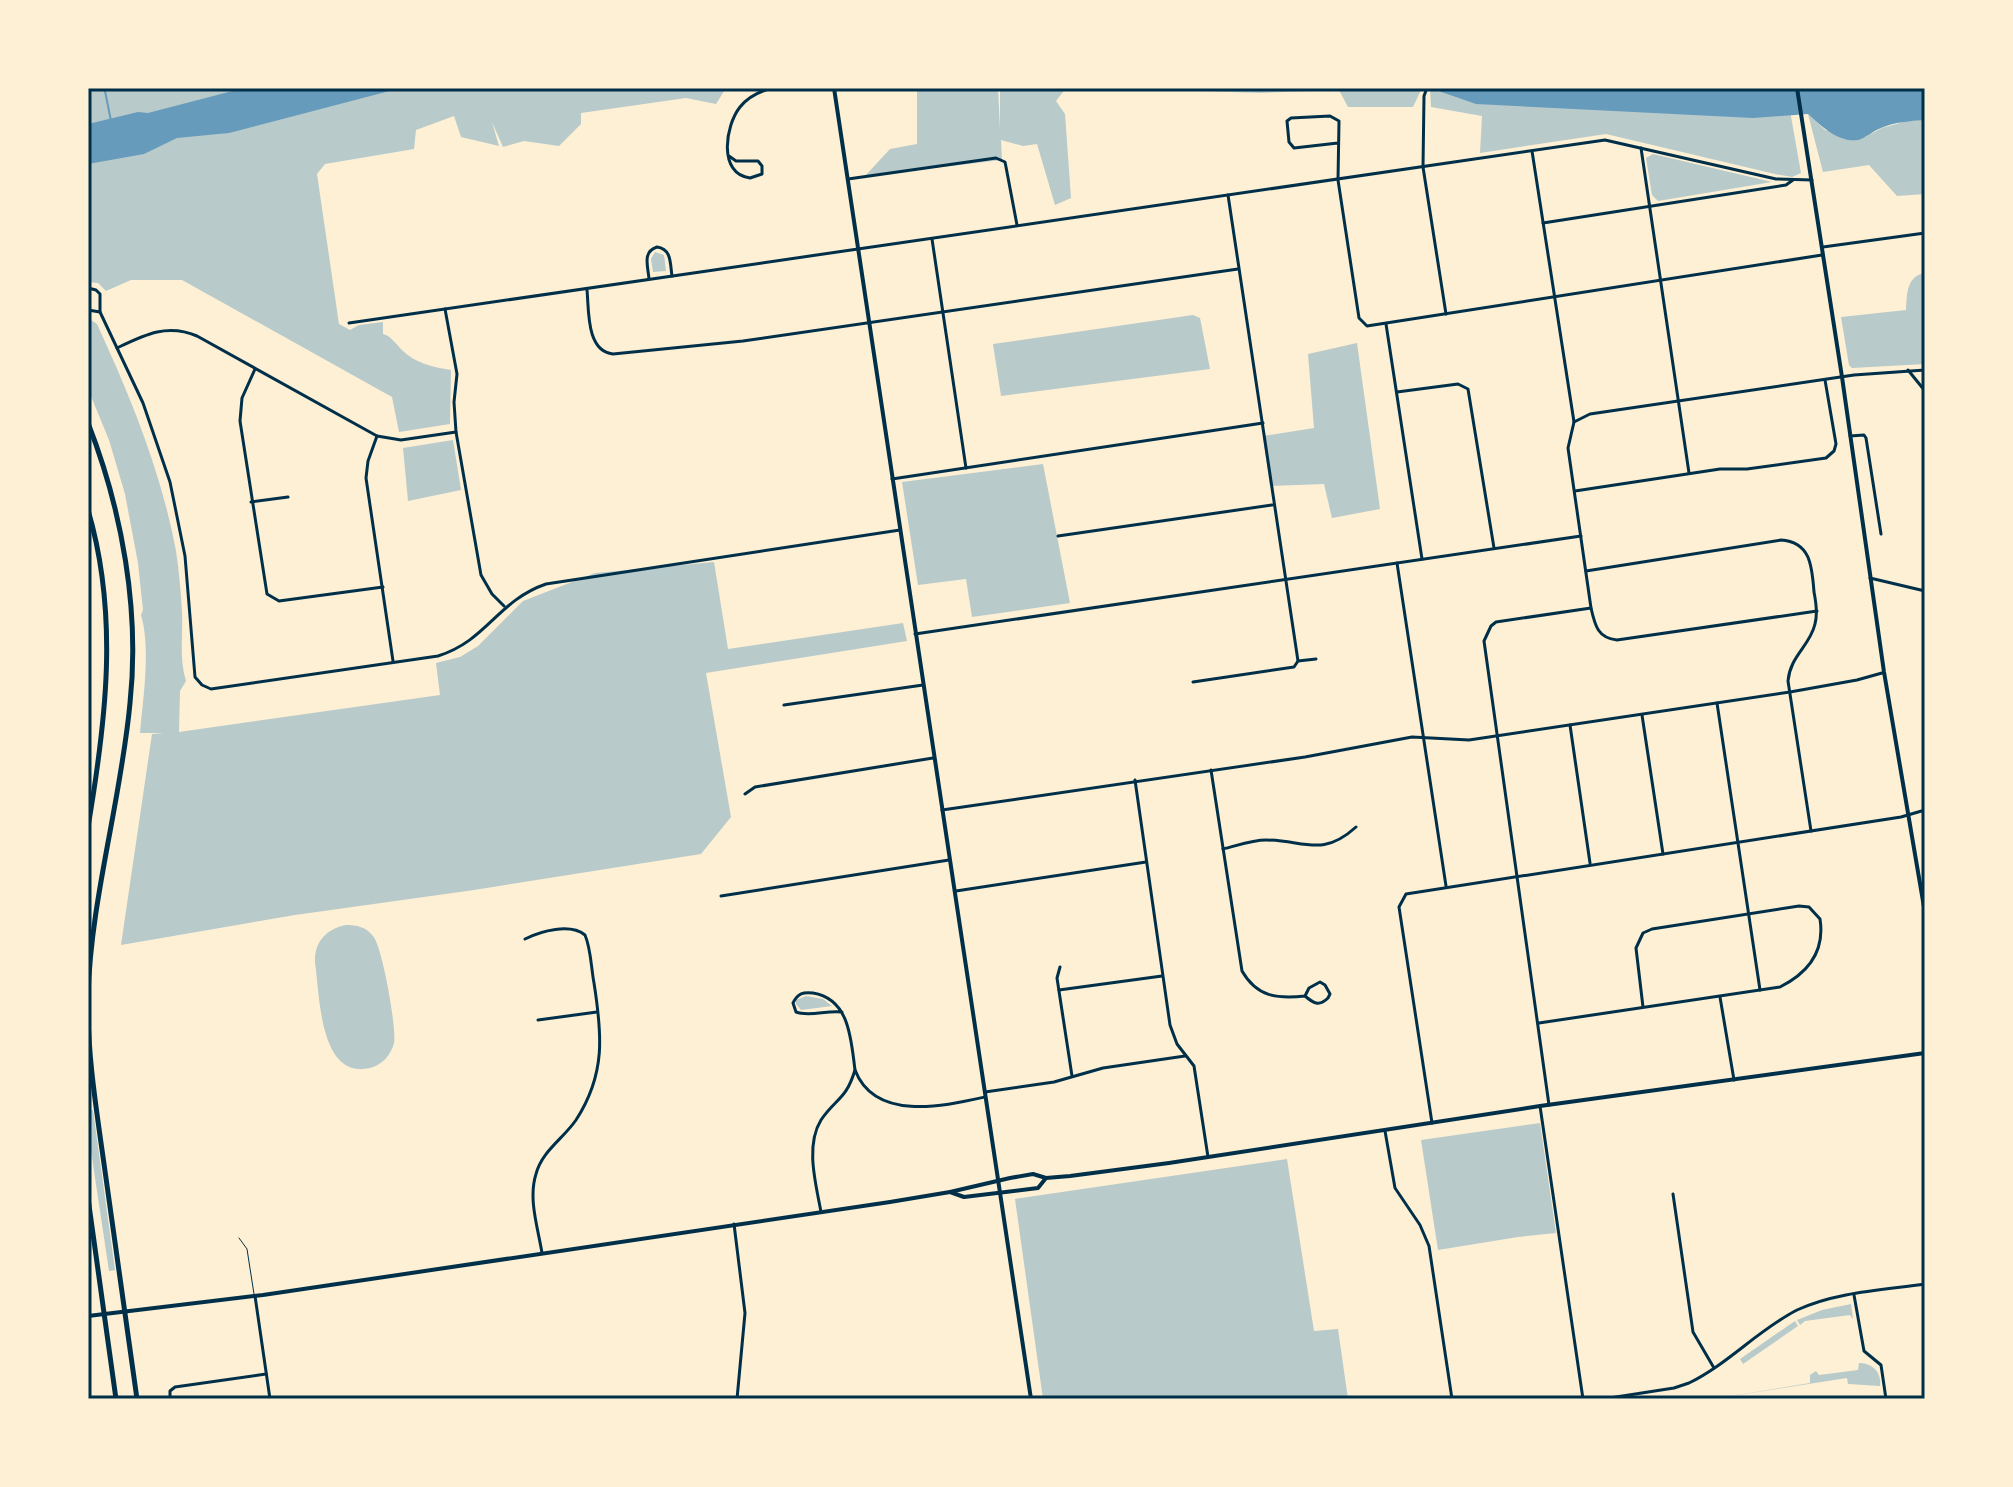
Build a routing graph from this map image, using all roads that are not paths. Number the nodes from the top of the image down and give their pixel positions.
1 (773, 88) edge
2 (834, 88) edge
3 (1427, 88) edge
4 (1797, 88) edge
5 (1338, 143) junction
6 (1641, 148) junction
7 (1532, 151) junction
8 (729, 156) junction
9 (1423, 167) junction
10 (848, 179) junction
11 (1338, 180) junction
12 (1793, 180) junction
13 (1812, 180) junction
14 (1228, 195) junction
15 (1650, 207) junction
16 (1543, 223) junction
17 (1017, 225) junction
18 (1925, 233) edge
19 (932, 239) junction
20 (1823, 247) junction
21 (858, 249) junction
22 (1824, 254) junction
23 (1238, 269) junction
24 (672, 276) junction
25 (649, 279) junction
26 (1662, 279) junction
27 (88, 288) edge
28 (587, 290) junction
29 (1555, 297) junction
30 (445, 309) junction
31 (88, 310) edge
32 (100, 312) junction
33 (942, 313) junction
34 (1446, 314) junction
35 (349, 323) dead end
36 (869, 323) junction
37 (1386, 324) junction
38 (117, 348) junction
39 (255, 369) junction
40 (1908, 370) junction
41 (1925, 370) edge
42 (1842, 377) junction
43 (1825, 379) junction
44 (1925, 391) edge
45 (1397, 392) junction
46 (1678, 401) junction
47 (1574, 422) junction
48 (88, 423) edge
49 (1263, 423) junction
50 (456, 432) junction
51 (377, 436) junction
52 (1850, 436) junction
53 (966, 468) junction
54 (1689, 473) junction
55 (892, 479) junction
56 (1575, 491) junction
57 (288, 497) dead end
58 (251, 502) junction
59 (1274, 505) junction
60 (88, 510) edge
61 (900, 530) junction
62 (1881, 534) dead end
63 (1058, 536) dead end
64 (1581, 536) junction
65 (1494, 548) junction
66 (1422, 559) junction
67 (1397, 563) junction
68 (1586, 571) junction
69 (1286, 578) junction
70 (1870, 578) junction
71 (383, 587) junction
72 (1925, 591) edge
73 (505, 607) junction
74 (1591, 608) junction
75 (1817, 611) junction
76 (915, 634) junction
77 (1316, 659) dead end
78 (1298, 661) junction
79 (393, 662) junction
80 (1884, 672) junction
81 (1193, 682) dead end
82 (923, 685) junction
83 (1790, 692) junction
84 (1717, 703) junction
85 (784, 705) dead end
86 (1642, 714) junction
87 (1570, 725) junction
88 (1497, 735) junction
89 (1423, 737) junction
90 (934, 758) junction
91 (1211, 770) junction
92 (1135, 780) junction
93 (745, 794) dead end
94 (942, 810) junction
95 (1925, 810) edge
96 (1908, 814) junction
97 (88, 827) edge
98 (1356, 827) dead end
99 (1811, 831) junction
100 (1737, 843) junction
101 (1223, 849) junction
102 (1663, 854) junction
103 (949, 860) junction
104 (1146, 862) junction
105 (1590, 865) junction
106 (1918, 870) junction
107 (1925, 872) edge
108 (1517, 876) junction
109 (1446, 886) junction
110 (954, 891) junction
111 (721, 896) dead end
112 (1748, 913) junction
113 (1925, 913) edge
114 (525, 939) dead end
115 (1060, 967) dead end
116 (1162, 976) junction
117 (1058, 990) junction
118 (1760, 990) junction
119 (1305, 996) junction
120 (1720, 997) junction
121 (1643, 1007) junction
122 (598, 1011) junction
123 (842, 1012) junction
124 (538, 1020) dead end
125 (1539, 1023) junction
126 (1925, 1053) edge
127 (1187, 1056) junction
128 (855, 1070) junction
129 (1072, 1076) junction
130 (1734, 1080) junction
131 (985, 1095) junction
132 (1549, 1105) junction
133 (1540, 1106) junction
134 (1432, 1123) junction
135 (1385, 1131) junction
136 (1208, 1157) junction
137 (1046, 1178) junction
138 (998, 1180) junction
139 (950, 1192) junction
140 (1000, 1192) junction
141 (1673, 1194) dead end
142 (88, 1198) edge
143 (821, 1212) junction
144 (734, 1224) junction
145 (239, 1238) dead end
146 (542, 1253) junction
147 (1925, 1284) edge
148 (1854, 1295) junction
149 (255, 1296) junction
150 (125, 1310) junction
151 (104, 1315) junction
152 (88, 1316) edge
153 (1714, 1368) junction
154 (266, 1374) junction
155 (116, 1399) edge
156 (137, 1399) edge
157 (170, 1399) edge
158 (270, 1399) edge
159 (737, 1399) edge
160 (1031, 1399) edge
161 (1452, 1399) edge
162 (1583, 1399) edge
163 (1603, 1399) edge
164 (1886, 1399) edge

1 - 8 street
2 - 10 main road
3 - 9 street
4 - 13 main road
5 - 5 street
5 - 11 street
6 - 7 street
6 - 12 street
6 - 15 street
7 - 9 street
7 - 16 street
8 - 8 street
9 - 11 street
9 - 34 street
10 - 17 street
10 - 21 main road
11 - 14 street
11 - 37 street
12 - 13 street
12 - 15 street
13 - 20 main road
14 - 17 street
14 - 23 street
15 - 16 street
15 - 26 street
16 - 29 street
17 - 19 street
18 - 20 street
19 - 21 street
19 - 33 street
20 - 22 main road
21 - 24 street
21 - 36 main road
22 - 26 street
22 - 42 main road
23 - 33 street
23 - 49 street
24 - 25 street
24 - 25 street
25 - 28 street
26 - 29 street
26 - 46 street
27 - 32 street
28 - 30 street
28 - 36 street
29 - 34 street
29 - 47 street
30 - 35 street
30 - 50 street
31 - 32 street
32 - 38 street
33 - 36 street
33 - 53 street
34 - 37 street
36 - 55 main road
37 - 45 street
38 - 39 street
38 - 79 street
39 - 51 street
39 - 58 street
40 - 41 street
40 - 42 street
40 - 44 street
42 - 43 street
42 - 52 main road
43 - 46 street
43 - 54 street
45 - 65 street
45 - 66 street
46 - 47 street
46 - 54 street
47 - 56 street
48 - 150 highway
49 - 53 street
49 - 59 street
50 - 51 street
50 - 73 street
51 - 71 street
52 - 62 street
52 - 70 main road
53 - 55 street
54 - 56 street
55 - 61 main road
56 - 64 street
57 - 58 street
58 - 71 street
59 - 63 street
59 - 69 street
60 - 97 highway
61 - 73 street
61 - 76 main road
64 - 65 street
64 - 68 street
65 - 66 street
66 - 67 street
67 - 69 street
67 - 89 street
68 - 74 street
68 - 75 street
69 - 76 street
69 - 78 street
70 - 72 street
70 - 80 main road
71 - 79 street
73 - 79 street
74 - 75 street
74 - 88 street
75 - 83 street
76 - 82 main road
77 - 78 street
78 - 81 street
80 - 83 street
80 - 96 main road
82 - 85 street
82 - 90 main road
83 - 84 street
83 - 99 street
84 - 86 street
84 - 100 street
86 - 87 street
86 - 102 street
87 - 88 street
87 - 105 street
88 - 89 street
88 - 108 street
89 - 91 street
89 - 109 street
90 - 93 street
90 - 94 main road
91 - 92 street
91 - 101 street
92 - 94 street
92 - 104 street
94 - 103 main road
95 - 96 street
96 - 99 street
96 - 106 main road
98 - 101 street
99 - 100 street
100 - 102 street
100 - 112 street
101 - 119 street
102 - 105 street
103 - 110 main road
103 - 111 street
104 - 110 street
104 - 116 street
105 - 108 street
106 - 107 street
106 - 113 main road
108 - 109 street
108 - 125 street
109 - 134 street
110 - 131 main road
112 - 118 street
112 - 118 street
112 - 121 street
114 - 122 street
115 - 117 street
116 - 117 street
116 - 127 street
117 - 129 street
118 - 120 street
119 - 119 street
120 - 121 street
120 - 130 street
121 - 125 street
122 - 124 street
122 - 146 street
123 - 123 street
123 - 128 street
125 - 132 street
126 - 130 main road
127 - 129 street
127 - 136 street
128 - 131 street
128 - 143 street
129 - 131 street
130 - 132 main road
131 - 138 main road
132 - 133 main road
133 - 134 main road
133 - 162 street
134 - 135 main road
135 - 136 main road
135 - 161 street
136 - 137 main road
137 - 138 main road
137 - 140 main road
138 - 139 main road
138 - 140 main road
139 - 140 main road
139 - 143 main road
140 - 160 main road
141 - 153 street
142 - 151 highway
143 - 144 main road
144 - 146 main road
144 - 159 street
145 - 149 lane
146 - 149 main road
147 - 148 street
148 - 153 street
148 - 164 street
149 - 150 main road
149 - 154 street
150 - 151 main road
150 - 156 highway
151 - 152 main road
151 - 155 highway
153 - 163 street
154 - 157 street
154 - 158 street

